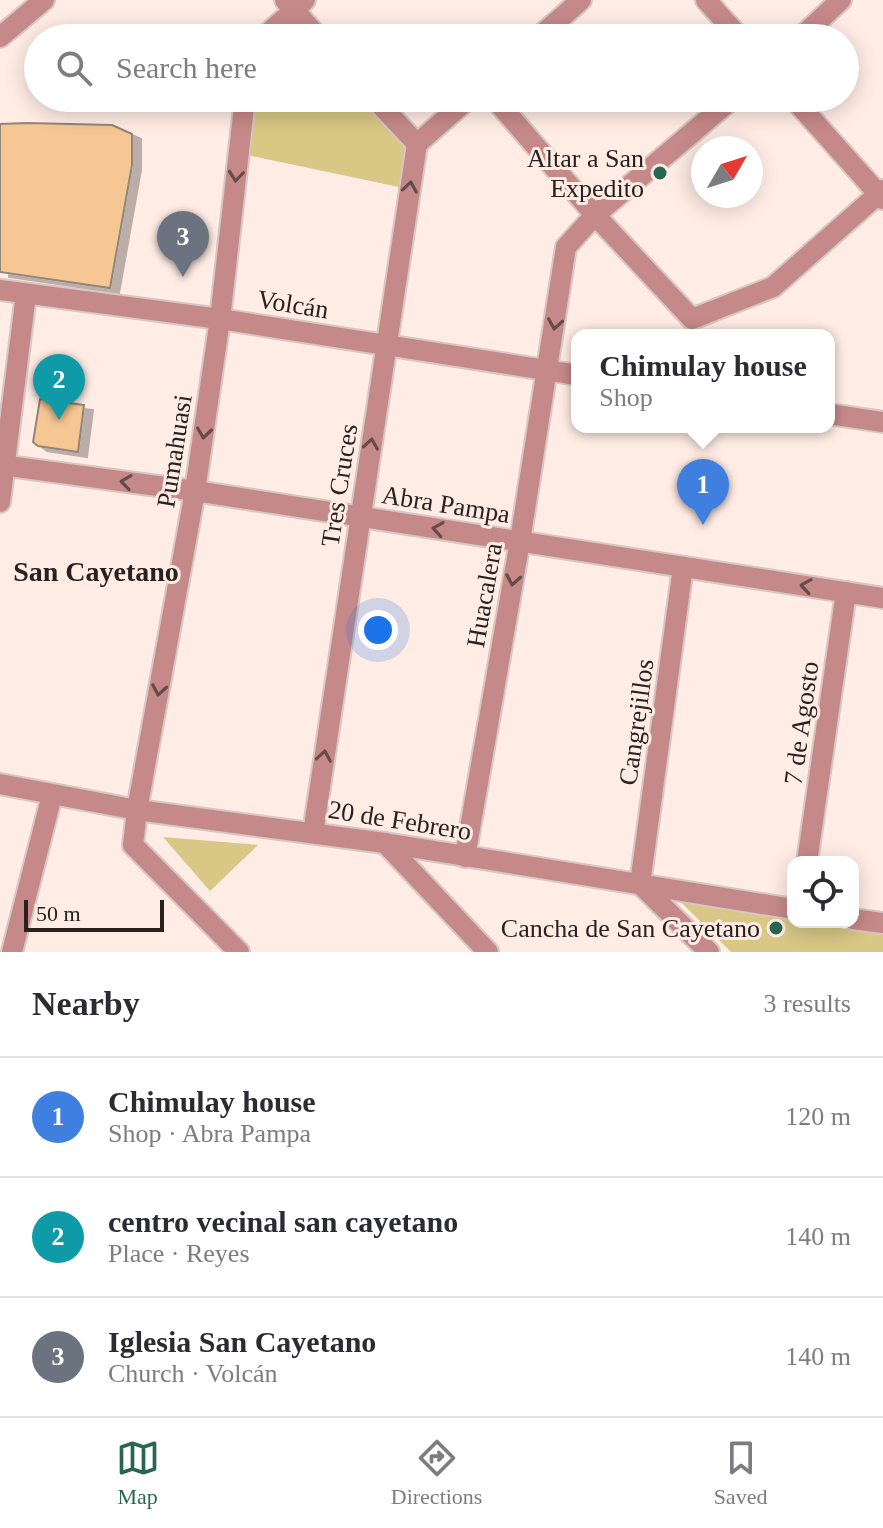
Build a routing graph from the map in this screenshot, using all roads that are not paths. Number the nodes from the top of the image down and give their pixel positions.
1 (44, 0) edge
2 (581, 0) edge
3 (706, 0) edge
4 (841, 0) edge
5 (294, 3) edge
6 (275, 24) edge
7 (309, 24) edge
8 (554, 24) edge
9 (727, 24) edge
10 (815, 24) edge
11 (0, 37) edge
12 (243, 112) edge
13 (387, 112) edge
14 (453, 112) edge
15 (506, 112) edge
16 (716, 112) edge
17 (806, 112) edge
18 (417, 144) junction
19 (882, 194) edge
20 (595, 215) junction
21 (0, 290) edge
22 (26, 294) junction
23 (220, 319) junction
24 (386, 345) junction
25 (548, 370) junction
26 (571, 374) edge
27 (835, 415) edge
28 (883, 422) edge
29 (2, 465) edge
30 (195, 491) junction
31 (0, 502) edge
32 (360, 517) junction
33 (520, 541) junction
34 (683, 567) junction
35 (846, 592) junction
36 (883, 598) edge
37 (0, 784) edge
38 (52, 795) junction
39 (137, 810) junction
40 (313, 833) junction
41 (385, 843) junction
42 (808, 856) edge
43 (465, 857) junction
44 (640, 884) junction
45 (787, 908) edge
46 (859, 920) edge
47 (883, 923) edge
48 (17, 950) edge
49 (239, 952) edge
50 (488, 952) edge
51 (709, 952) edge

1 - 11 street
2 - 8 street
3 - 9 street
4 - 10 street
5 - 6 street
5 - 7 street
12 -> 23 street, Pumahuasi
13 - 18 street
14 - 18 street
15 - 20 street
16 - 20 street
17 - 19 street
24 -> 18 street, Tres Cruces
19 - 20 street
20 -> 25 street, Huacalera
21 - 22 street, Volcán
22 - 23 street, Volcán
22 - 29 street
23 - 24 street, Volcán
23 -> 30 street, Pumahuasi
24 - 25 street, Volcán
32 -> 24 street, Tres Cruces
25 - 26 street, Volcán
25 - 33 street, Huacalera
27 - 28 street
30 -> 29 street, Abra Pampa
29 - 31 street
30 - 32 street, Abra Pampa
30 -> 39 street, Pumahuasi
33 -> 32 street, Abra Pampa
40 -> 32 street, Tres Cruces
33 - 34 street, Abra Pampa
33 -> 43 street, Huacalera
35 -> 34 street, Abra Pampa
34 - 44 street, Cangrejillos
35 - 36 street, Abra Pampa
35 - 42 street, 7 de Agosto
37 - 38 street, 20 de Febrero
38 - 39 street, 20 de Febrero
38 - 48 street
39 - 40 street, 20 de Febrero
39 - 49 street, Pumahuasi
40 - 41 street, 20 de Febrero
41 - 43 street, 20 de Febrero
41 - 50 street
43 - 44 street, 20 de Febrero
44 - 45 street, 20 de Febrero
44 - 51 street
46 - 47 street

